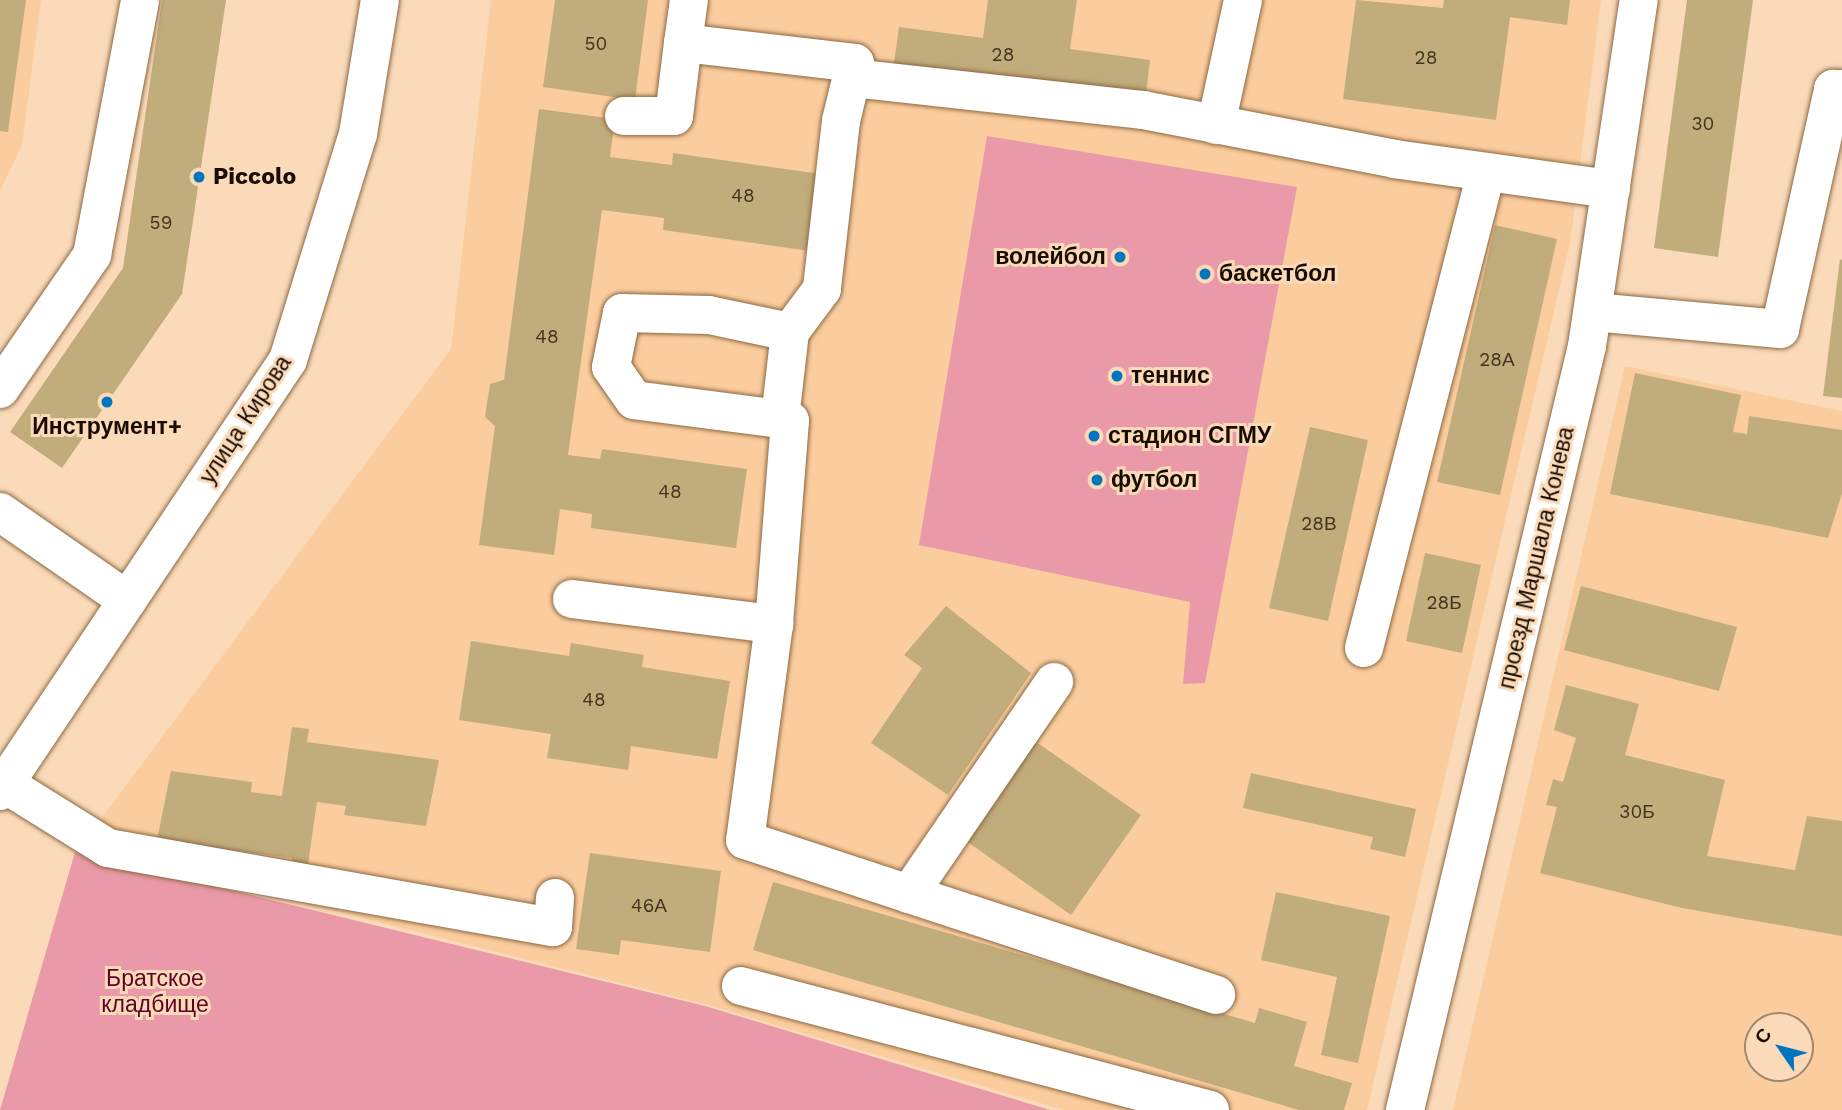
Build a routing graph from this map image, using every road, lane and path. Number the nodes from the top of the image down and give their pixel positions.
1 (140, 0) edge
2 (380, 0) edge
3 (689, 0) edge
4 (1243, 0) edge
5 (1639, 0) edge
6 (683, 43) junction
7 (852, 78) junction
8 (1842, 89) edge
9 (624, 116) dead end
10 (1216, 125) junction
11 (1486, 172) junction
12 (1611, 189) junction
13 (1592, 312) junction
14 (790, 332) junction
15 (0, 389) edge
16 (780, 419) junction
17 (0, 512) edge
18 (572, 599) dead end
19 (127, 600) junction
20 (774, 624) junction
21 (1364, 648) dead end
22 (1054, 682) dead end
23 (3, 787) edge
24 (909, 894) junction
25 (555, 898) dead end
26 (741, 986) dead end
27 (1216, 995) dead end
28 (1210, 1110) edge
29 (1405, 1110) edge

1 - 15 street
2 - 19 street, улица Кирова
3 - 6 street
4 - 10 street
5 - 12 street, проезд Маршала Конева
6 - 7 street
6 - 9 street
7 - 10 street
7 - 14 street
8 - 13 street
10 - 11 street
11 - 12 street
11 - 21 street
12 - 13 street, проезд Маршала Конева
13 - 29 street, проезд Маршала Конева
14 - 16 street
14 - 16 street
16 - 20 street
17 - 19 street
18 - 20 street
19 - 23 street, улица Кирова
20 - 24 street
22 - 24 street
23 - 25 street
24 - 27 street
26 - 28 street

